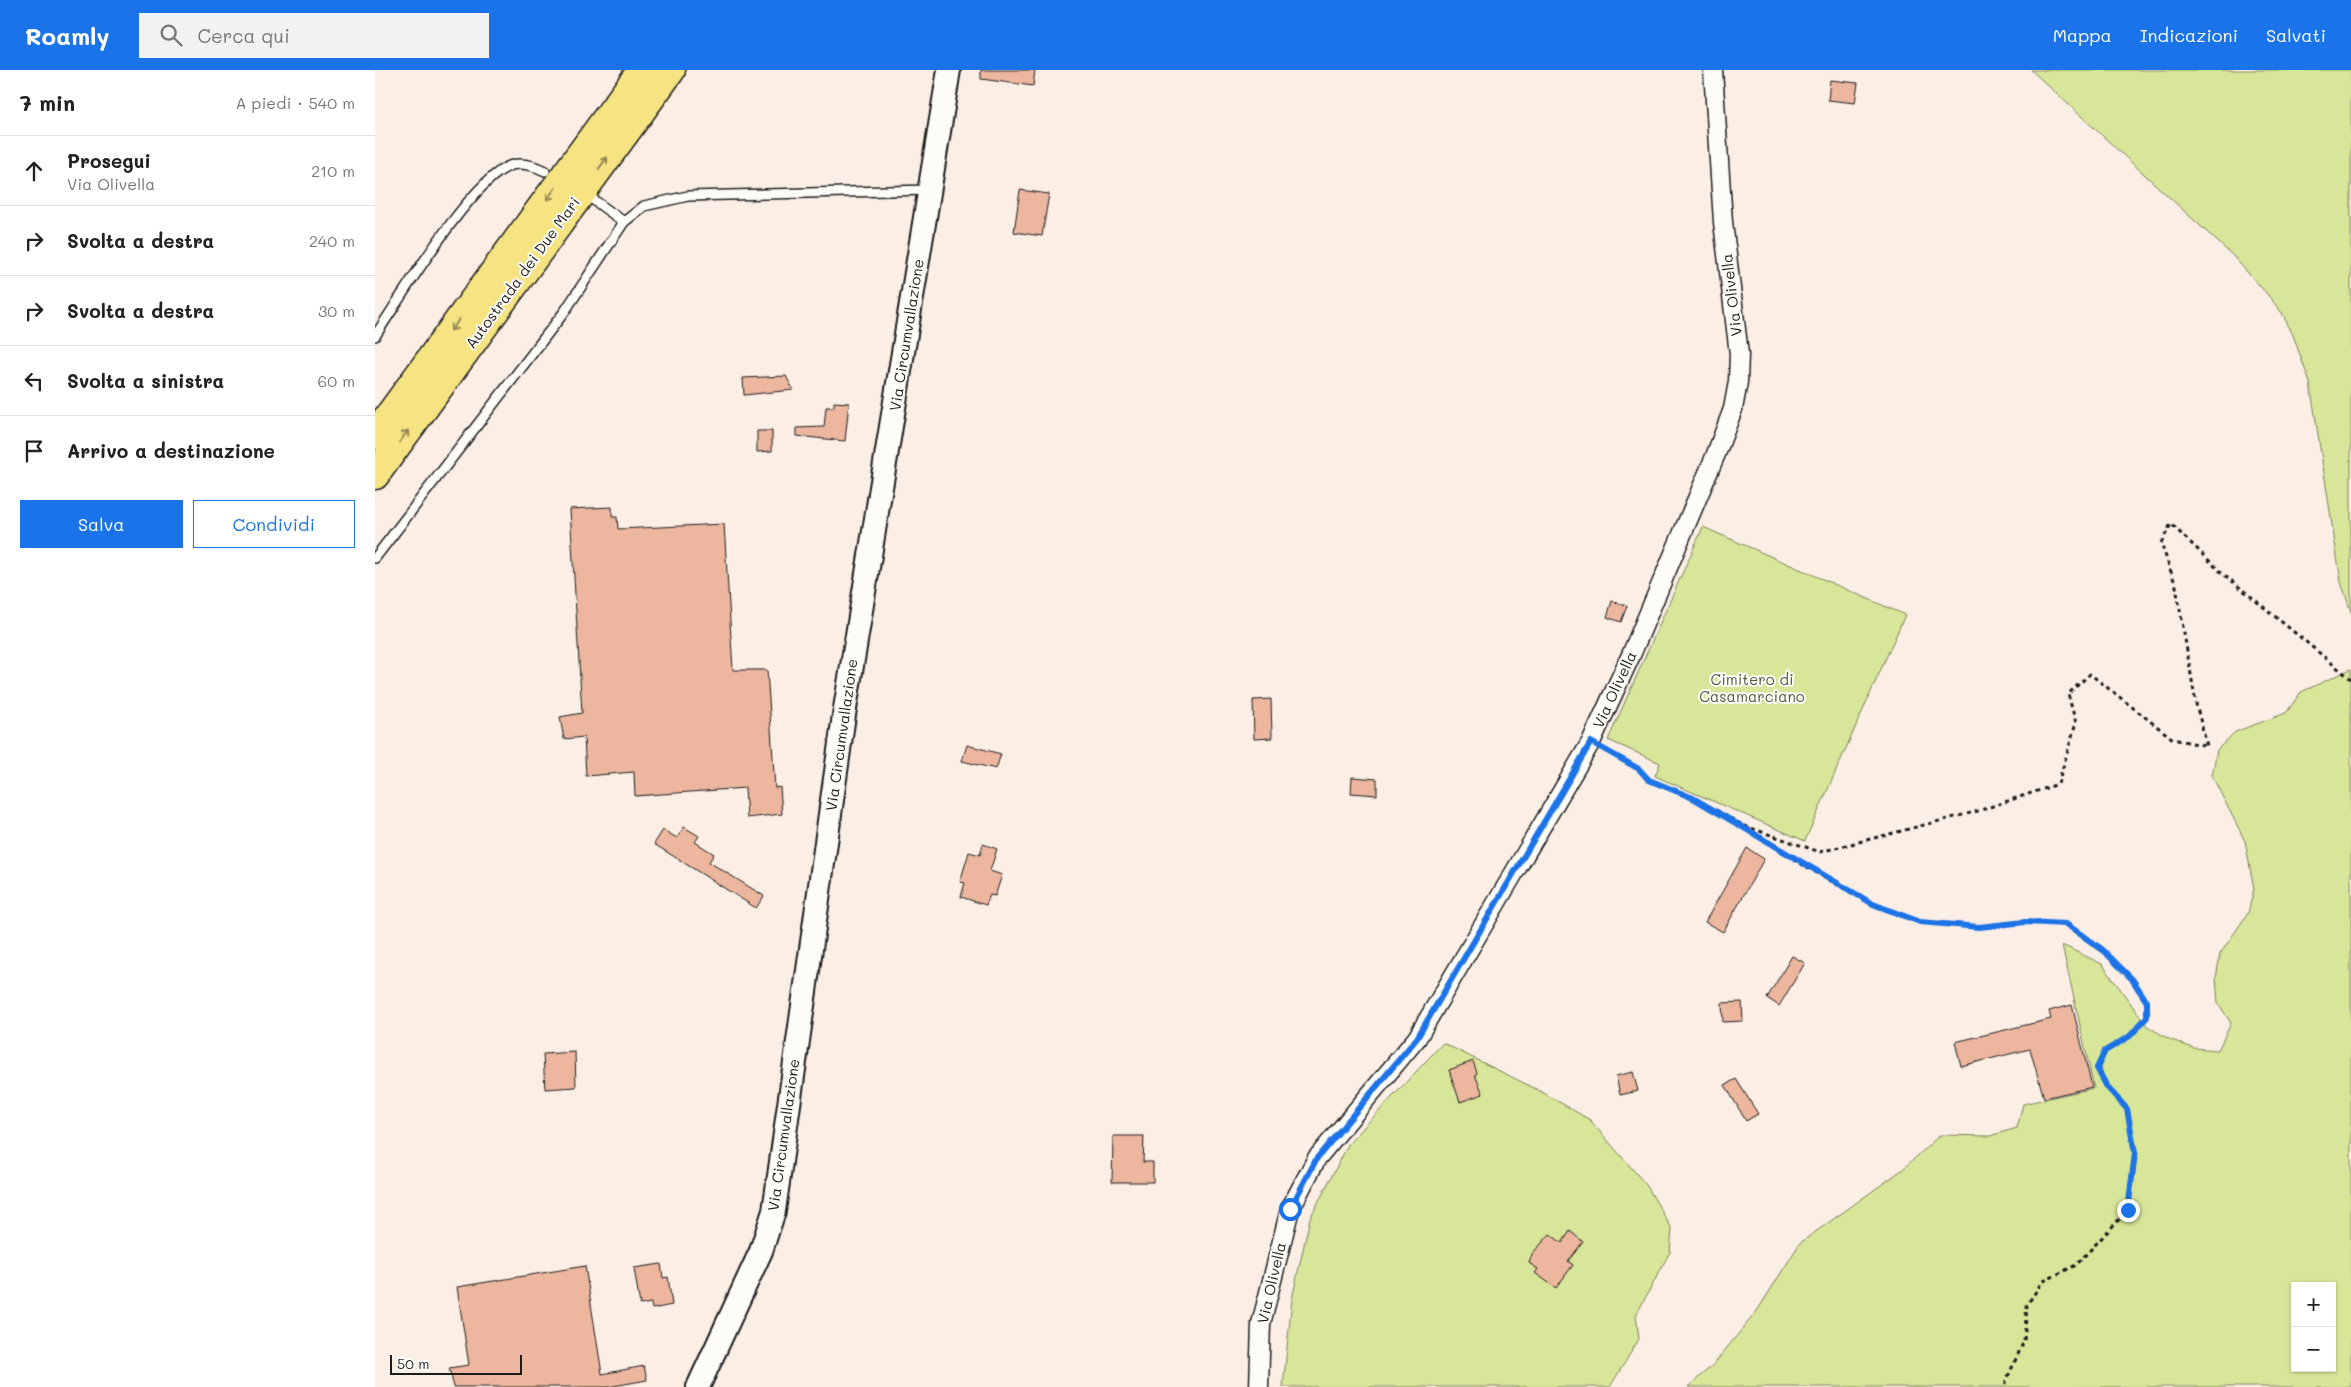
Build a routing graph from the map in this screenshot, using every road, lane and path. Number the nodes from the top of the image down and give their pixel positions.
1 (642, 70) edge
2 (671, 70) edge
3 (949, 70) edge
4 (1713, 70) edge
5 (545, 172) dead end
6 (930, 190) junction
7 (591, 198) dead end
8 (624, 222) junction
9 (375, 336) edge
10 (375, 435) edge
11 (375, 475) edge
12 (375, 558) edge
13 (2351, 679) edge
14 (1591, 742) junction
15 (1742, 825) junction
16 (698, 1387) edge
17 (1259, 1387) edge
18 (2006, 1387) edge

1 -> 10 highway, Autostrada dei Due Mari
11 -> 2 highway, Autostrada dei Due Mari
3 - 6 street, Via Circumvallazione
4 - 14 street, Via Olivella
5 - 9 lane
6 - 8 lane
6 - 16 street, Via Circumvallazione
7 - 8 lane
8 - 12 lane
13 - 15 path
14 - 15 path
14 - 17 street, Via Olivella
15 - 18 path

